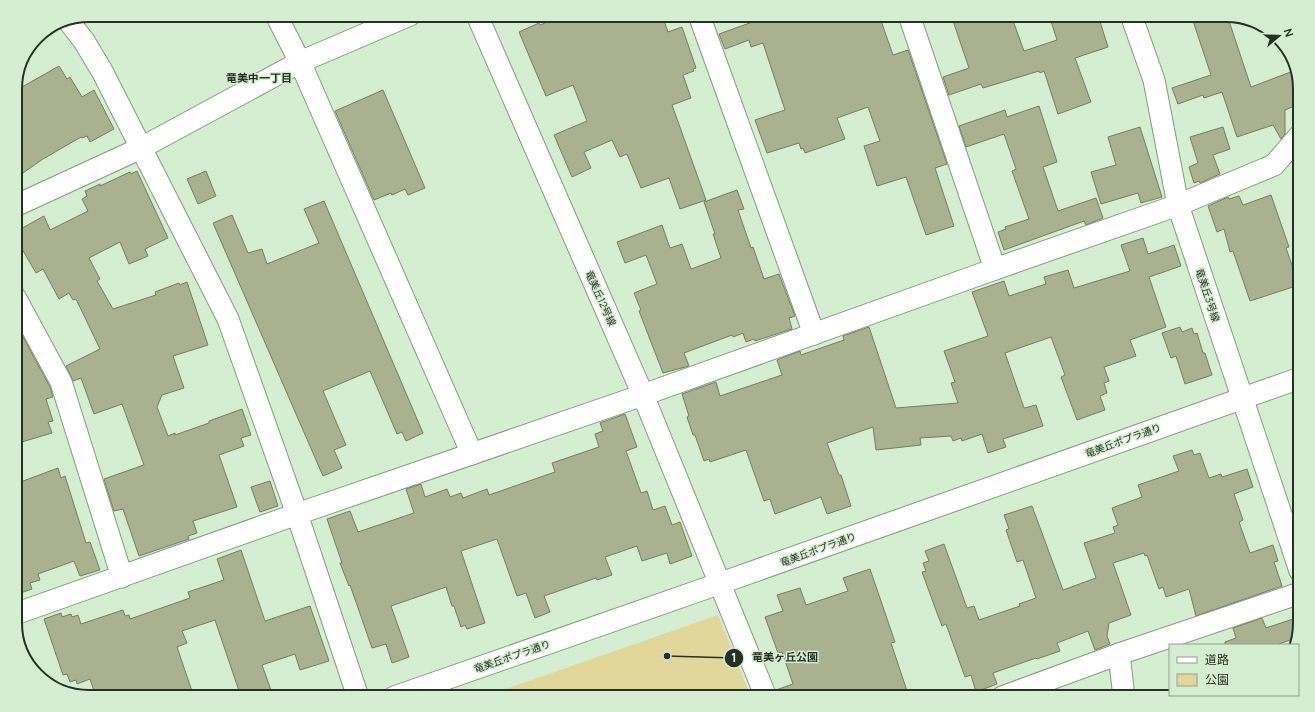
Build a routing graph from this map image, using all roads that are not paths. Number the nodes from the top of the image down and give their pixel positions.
1 (280, 22) edge
2 (373, 22) edge
3 (480, 22) edge
4 (701, 22) edge
5 (911, 22) edge
6 (1133, 22) edge
7 (71, 25) edge
8 (300, 62) junction
9 (1293, 143) edge
10 (141, 148) junction
11 (22, 203) edge
12 (1178, 205) junction
13 (994, 269) junction
14 (22, 310) edge
15 (814, 334) junction
16 (1293, 380) edge
17 (643, 395) junction
18 (1242, 398) junction
19 (472, 454) junction
20 (297, 514) junction
21 (1293, 550) edge
22 (122, 577) junction
23 (721, 584) junction
24 (1293, 595) edge
25 (22, 612) edge
26 (1119, 654) junction
27 (356, 690) edge
28 (414, 690) edge
29 (763, 690) edge
30 (1021, 690) edge
31 (1123, 690) edge

1 - 8 street
2 - 8 street
3 - 17 street, 竜美丘12号線
4 - 15 street
5 - 13 street
6 - 12 street, 竜美丘3号線
7 - 10 street
8 - 10 street
8 - 19 street
9 - 12 street
10 - 11 street
10 - 20 street
12 - 13 street
12 - 18 street, 竜美丘3号線
13 - 15 street
14 - 22 street
15 - 17 street
16 - 18 street, 竜美丘ポプラ通り
17 - 19 street
17 - 23 street, 竜美丘12号線
18 - 21 street, 竜美丘3号線
18 - 23 street, 竜美丘ポプラ通り
19 - 20 street
20 - 22 street
20 - 27 street
22 - 25 street
23 - 28 street, 竜美丘ポプラ通り
23 - 29 street, 竜美丘12号線
24 - 26 street
26 - 30 street
26 - 31 street

